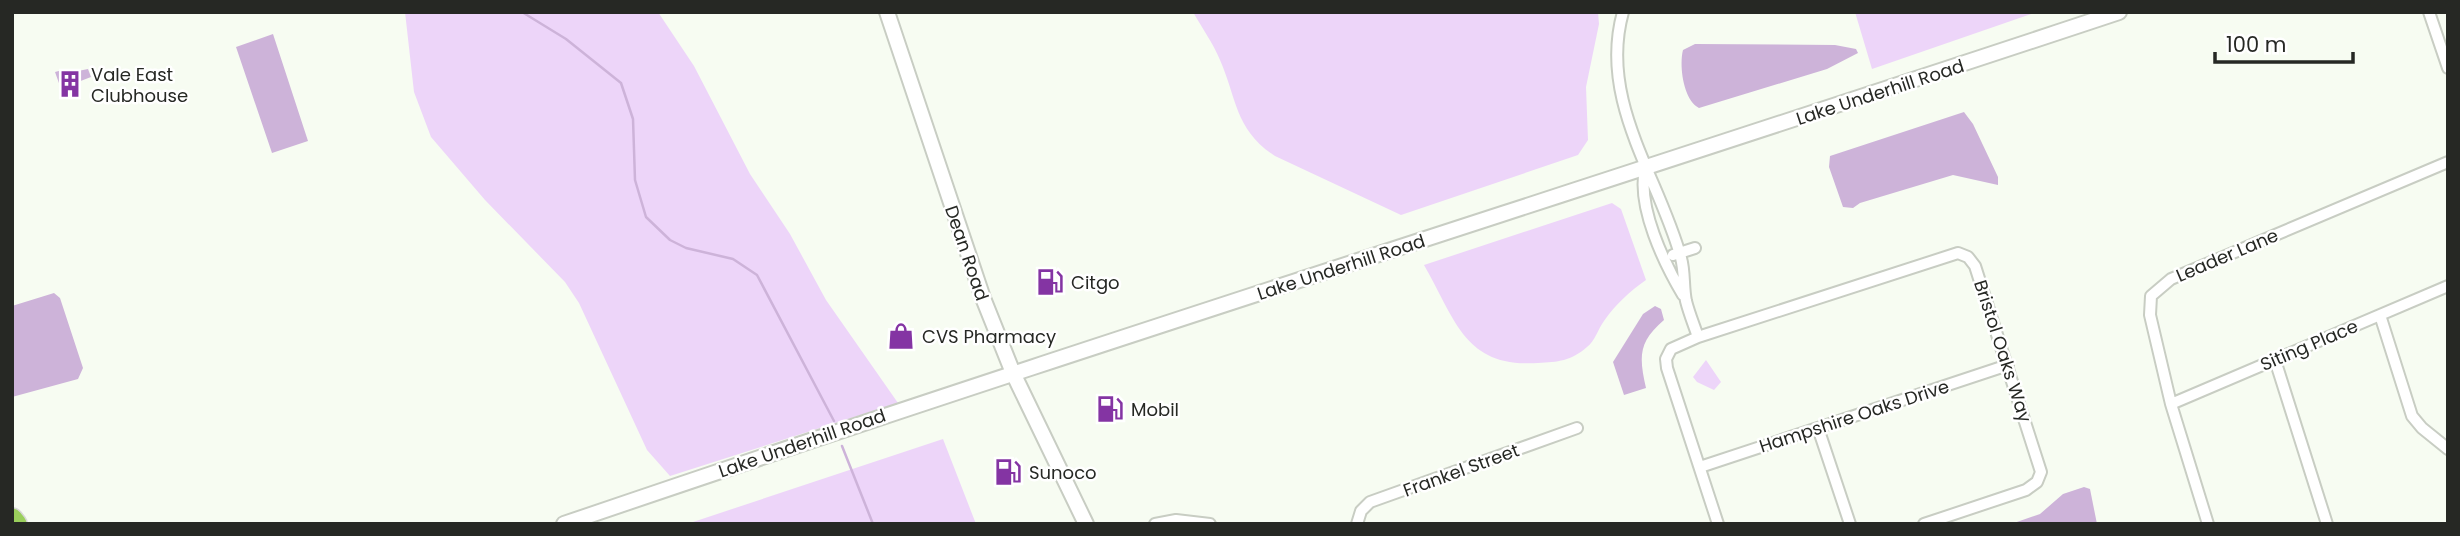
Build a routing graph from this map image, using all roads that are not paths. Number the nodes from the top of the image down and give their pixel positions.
1 (887, 12) edge
2 (1623, 12) edge
3 (2119, 12) edge
4 (2429, 12) edge
5 (2443, 36) edge
6 (2448, 68) edge
7 (2448, 162) edge
8 (1644, 170) junction
9 (1695, 248) dead end
10 (1679, 253) junction
11 (1663, 258) junction
12 (2448, 286) edge
13 (1686, 300) junction
14 (2380, 315) junction
15 (1698, 337) junction
16 (2275, 360) junction
17 (2008, 365) junction
18 (1013, 373) junction
19 (2171, 404) junction
20 (1577, 428) dead end
21 (1818, 428) junction
22 (2448, 449) edge
23 (1700, 467) junction
24 (12, 519) edge
25 (16, 524) edge
26 (564, 524) edge
27 (1086, 524) edge
28 (1155, 524) edge
29 (1210, 524) edge
30 (1357, 524) edge
31 (1718, 524) edge
32 (1850, 524) edge
33 (1924, 524) edge
34 (2208, 524) edge
35 (2327, 524) edge

1 - 18 street, Dean Road
2 - 8 street
3 - 8 street, Lake Underhill Road
4 - 5 street
5 - 6 street
7 - 19 street, Leader Lane
8 - 10 street
8 - 11 street
8 - 18 street, Lake Underhill Road
9 - 10 street
10 - 11 street
10 - 13 street
11 - 13 street
12 - 14 street, Siting Place
13 - 15 street
14 - 16 street, Siting Place
14 - 22 street
15 - 17 street, Bristol Oaks Way
15 - 23 street
16 - 19 street, Siting Place
16 - 35 street
17 - 21 street, Hampshire Oaks Drive
17 - 33 street, Bristol Oaks Way
18 - 26 street, Lake Underhill Road
18 - 27 street, Dean Road
19 - 34 street, Leader Lane
20 - 30 street, Frankel Street
21 - 23 street, Hampshire Oaks Drive
21 - 32 street
23 - 31 street
24 - 25 highway
28 - 29 street

